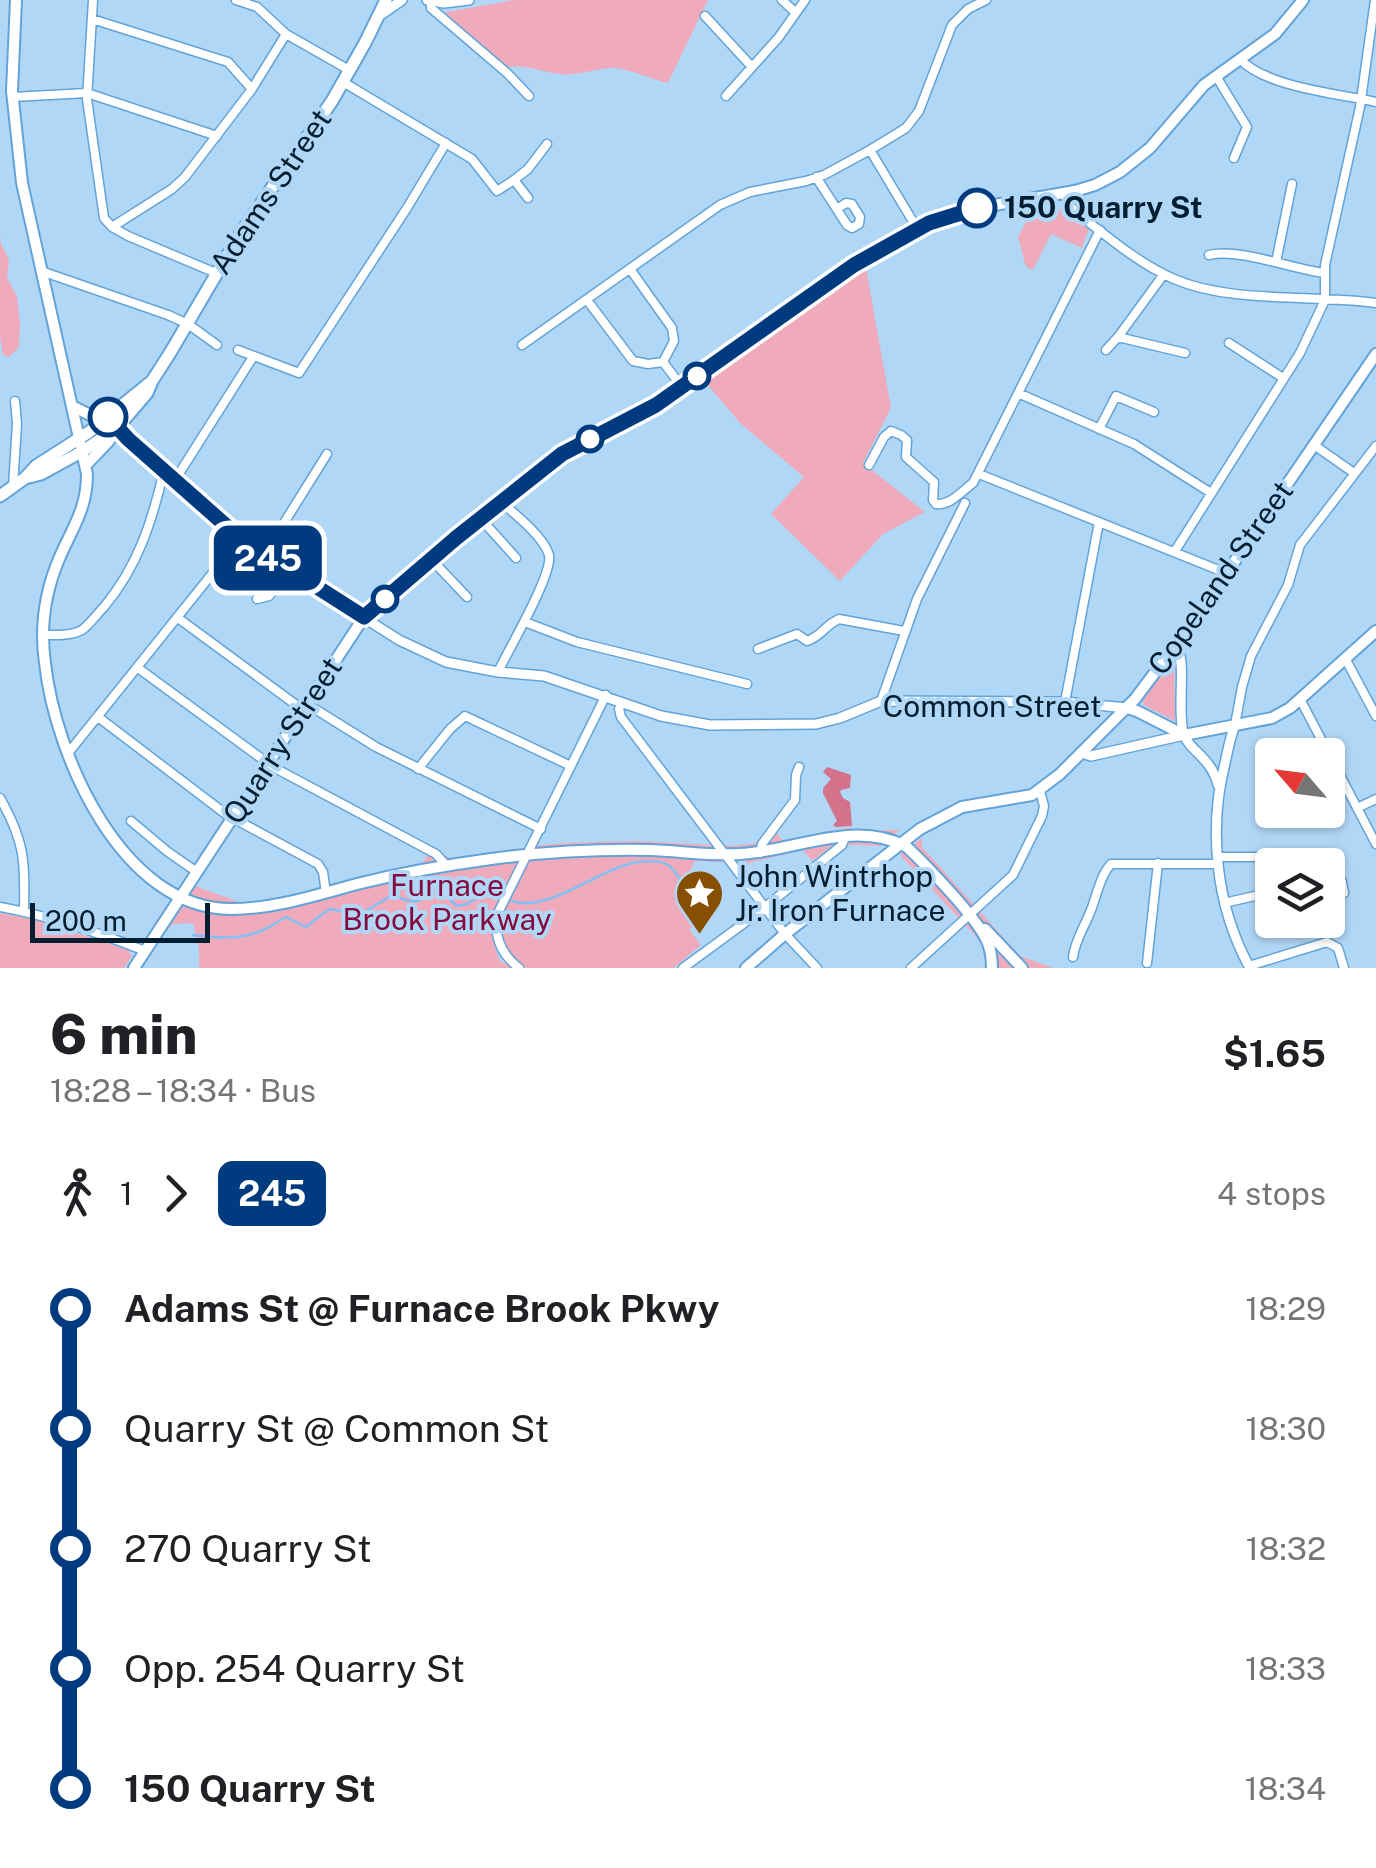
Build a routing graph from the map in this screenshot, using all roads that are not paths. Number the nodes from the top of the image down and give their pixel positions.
1 (16, 0) edge
2 (93, 0) edge
3 (236, 0) edge
4 (386, 0) edge
5 (402, 0) edge
6 (468, 0) edge
7 (782, 0) edge
8 (805, 0) edge
9 (986, 0) edge
10 (1304, 0) edge
11 (1375, 0) edge
12 (429, 1) edge
13 (796, 12) junction
14 (380, 16) junction
15 (705, 16) dead end
16 (92, 18) junction
17 (286, 34) junction
18 (1240, 59) junction
19 (752, 66) junction
20 (346, 76) junction
21 (1216, 76) junction
22 (252, 89) junction
23 (87, 92) junction
24 (528, 96) dead end
25 (726, 96) dead end
26 (13, 97) junction
27 (1362, 99) junction
28 (1376, 102) edge
29 (217, 136) junction
30 (446, 144) junction
31 (547, 144) dead end
32 (870, 150) junction
33 (1234, 158) dead end
34 (816, 177) junction
35 (514, 180) junction
36 (1292, 184) dead end
37 (1064, 194) junction
38 (528, 198) dead end
39 (837, 209) dead end
40 (112, 227) junction
41 (918, 230) junction
42 (1100, 230) junction
43 (1209, 255) dead end
44 (1276, 262) junction
45 (630, 269) junction
46 (41, 271) junction
47 (216, 274) junction
48 (1164, 274) junction
49 (1324, 274) junction
50 (1326, 297) junction
51 (587, 300) junction
52 (1376, 302) edge
53 (188, 324) junction
54 (1118, 337) junction
55 (1228, 344) dead end
56 (217, 346) dead end
57 (522, 346) dead end
58 (238, 350) dead end
59 (1106, 350) dead end
60 (1185, 353) dead end
61 (1376, 354) edge
62 (253, 357) junction
63 (663, 362) junction
64 (1284, 378) junction
65 (152, 380) junction
66 (682, 387) junction
67 (1018, 393) junction
68 (14, 402) dead end
69 (72, 406) junction
70 (1154, 412) dead end
71 (108, 417) junction
72 (117, 428) junction
73 (1098, 429) junction
74 (82, 444) junction
75 (1314, 445) junction
76 (1376, 446) edge
77 (326, 454) dead end
78 (64, 461) junction
79 (869, 464) dead end
80 (86, 470) junction
81 (164, 470) junction
82 (1354, 473) junction
83 (979, 474) junction
84 (26, 478) junction
85 (175, 480) junction
86 (13, 486) junction
87 (1212, 493) junction
88 (0, 496) edge
89 (501, 502) junction
90 (965, 503) dead end
91 (480, 519) junction
92 (1098, 522) junction
93 (240, 538) junction
94 (1175, 552) junction
95 (264, 555) junction
96 (516, 558) dead end
97 (431, 559) junction
98 (288, 571) junction
99 (1226, 573) junction
100 (258, 598) dead end
101 (467, 598) dead end
102 (364, 617) junction
103 (178, 618) junction
104 (525, 622) junction
105 (904, 631) junction
106 (1376, 631) edge
107 (43, 634) junction
108 (1176, 645) junction
109 (758, 649) dead end
110 (1345, 658) junction
111 (138, 668) junction
112 (498, 672) junction
113 (747, 684) dead end
114 (606, 695) junction
115 (1300, 699) junction
116 (881, 700) junction
117 (622, 702) junction
118 (1066, 702) junction
119 (1373, 705) edge
120 (305, 707) junction
121 (1127, 708) junction
122 (98, 716) junction
123 (1376, 716) edge
124 (1235, 725) junction
125 (1184, 735) junction
126 (68, 752) junction
127 (1081, 754) junction
128 (268, 764) junction
129 (572, 766) junction
130 (418, 768) junction
131 (799, 768) dead end
132 (1040, 791) junction
133 (1218, 792) junction
134 (0, 798) edge
135 (1376, 799) edge
136 (1357, 808) junction
137 (232, 819) junction
138 (131, 821) dead end
139 (541, 829) junction
140 (845, 837) junction
141 (901, 844) junction
142 (1376, 844) edge
143 (760, 852) junction
144 (528, 855) junction
145 (727, 855) junction
146 (1255, 859) edge
147 (1218, 860) junction
148 (1158, 863) junction
149 (446, 865) junction
150 (197, 872) junction
151 (326, 893) junction
152 (1255, 896) edge
153 (180, 898) junction
154 (1224, 903) junction
155 (766, 906) junction
156 (0, 908) edge
157 (24, 911) junction
158 (969, 915) junction
159 (786, 934) junction
160 (145, 951) junction
161 (1073, 957) dead end
162 (1147, 964) dead end
163 (1250, 967) edge
164 (134, 968) edge
165 (520, 968) edge
166 (683, 968) edge
167 (746, 968) edge
168 (818, 968) edge
169 (910, 968) edge
170 (992, 968) edge
171 (1022, 968) edge
172 (1344, 968) edge

1 - 26 main road
2 - 16 street
3 - 17 street
4 - 14 main road, Adams Street
5 - 14 street
6 - 12 street
7 - 13 street
8 - 13 street
9 - 32 street
10 - 18 main road, Quarry Street
11 - 27 street
12 - 24 street
13 - 19 street
14 - 20 main road, Adams Street
15 - 19 street
16 - 22 street
16 - 23 street
17 - 20 street
17 - 22 street
18 - 21 main road, Quarry Street
18 - 27 street
19 - 25 street
20 - 30 street
20 - 47 main road, Adams Street
21 - 33 street
21 - 37 main road, Quarry Street
22 - 29 street
23 - 26 street
23 - 29 street
23 - 40 street
26 - 46 main road
27 - 28 street
27 - 49 street
29 - 40 street
30 - 35 street
30 - 62 street
31 - 35 street
32 - 34 street
32 - 41 street
34 - 39 street
34 - 45 street
35 - 38 street
36 - 44 street
37 - 41 main road, Quarry Street
37 - 42 street
40 - 47 street
41 - 66 main road, Quarry Street
42 - 48 street
42 - 67 street
43 - 44 street
44 - 49 street
45 - 51 street
45 - 63 street
46 - 53 street
46 - 69 main road
47 - 53 main road, Adams Street
48 - 50 street
48 - 54 street
49 - 50 street
50 - 52 street
50 - 64 street
51 - 57 street
51 - 63 street
53 - 56 street
53 - 65 main road, Adams Street
54 - 59 street
54 - 60 street
55 - 64 street
58 - 62 street
61 - 75 main road, Copeland Street
62 - 85 street
63 - 66 street
64 - 87 street
65 - 71 main road, Adams Street
65 - 72 main road, Adams Street
66 - 89 main road, Quarry Street
67 - 73 street
67 - 83 street
68 - 86 street
69 - 71 main road
69 - 74 main road
70 - 73 street
71 - 72 street, Common Street
71 - 74 main road, Adams Street
72 - 74 main road, Adams Street
72 - 80 main road
72 - 81 street, Common Street
73 - 87 street
74 - 78 main road, Adams Street
74 - 80 main road
74 - 84 main road, Adams Street
75 - 82 street
75 - 99 main road, Copeland Street
76 - 82 street
77 - 95 street
78 - 80 main road
78 - 84 main road, Adams Street
79 - 83 street
80 - 107 main road
81 - 85 street, Common Street
81 - 107 street
82 - 124 street
83 - 92 street
84 - 86 main road, Adams Street
85 - 93 street, Common Street
86 - 88 main road, Adams Street
87 - 94 street
89 - 91 main road, Quarry Street
89 - 104 street
90 - 105 street
91 - 96 street
91 - 97 main road, Quarry Street
92 - 94 street
92 - 118 street
93 - 95 street, Common Street
93 - 103 street
94 - 99 street
95 - 98 street, Common Street
97 - 101 street
97 - 102 main road, Quarry Street
98 - 100 street
98 - 102 street, Common Street
99 - 108 main road, Copeland Street
102 - 112 street, Common Street
102 - 120 main road, Quarry Street
103 - 111 street
103 - 120 street
104 - 112 street
104 - 113 street
105 - 109 street
105 - 116 street
106 - 110 main road
107 - 126 main road
108 - 121 main road, Copeland Street
108 - 125 street
110 - 115 main road
110 - 119 street
111 - 122 street
111 - 128 street
112 - 114 street, Common Street
114 - 117 street, Common Street
114 - 129 street
115 - 124 main road
115 - 136 street
116 - 117 street, Common Street
116 - 118 street, Common Street
117 - 145 street
118 - 121 street, Common Street
119 - 123 street
120 - 128 main road, Quarry Street
120 - 130 street
121 - 125 main road, Common Street
121 - 127 main road, Copeland Street
122 - 126 street
122 - 137 street
124 - 125 main road
124 - 133 street
125 - 127 street
125 - 133 street
126 - 153 main road
127 - 132 main road, Copeland Street
128 - 137 main road, Quarry Street
128 - 149 street
129 - 130 street
129 - 139 street
130 - 139 street
131 - 143 street
132 - 141 main road
132 - 158 street
133 - 147 street
134 - 157 street
135 - 136 street
136 - 142 street
137 - 150 main road, Quarry Street
137 - 151 street
138 - 150 street
139 - 144 street
140 - 141 main road
140 - 143 main road
140 - 155 street
141 - 158 main road
141 - 159 main road
143 - 145 main road
144 - 145 main road
144 - 149 main road
144 - 165 street
145 - 155 street
146 - 147 street
147 - 148 street
147 - 154 street
148 - 161 street
148 - 162 street
149 - 151 main road
150 - 153 main road, Quarry Street
151 - 153 main road
152 - 154 street
153 - 160 main road, Quarry Street
154 - 163 street
155 - 159 street
155 - 166 street
156 - 157 street
157 - 160 street
158 - 169 street
158 - 170 main road
158 - 171 main road
159 - 167 main road
159 - 168 street
160 - 164 main road, Quarry Street
163 - 172 street

